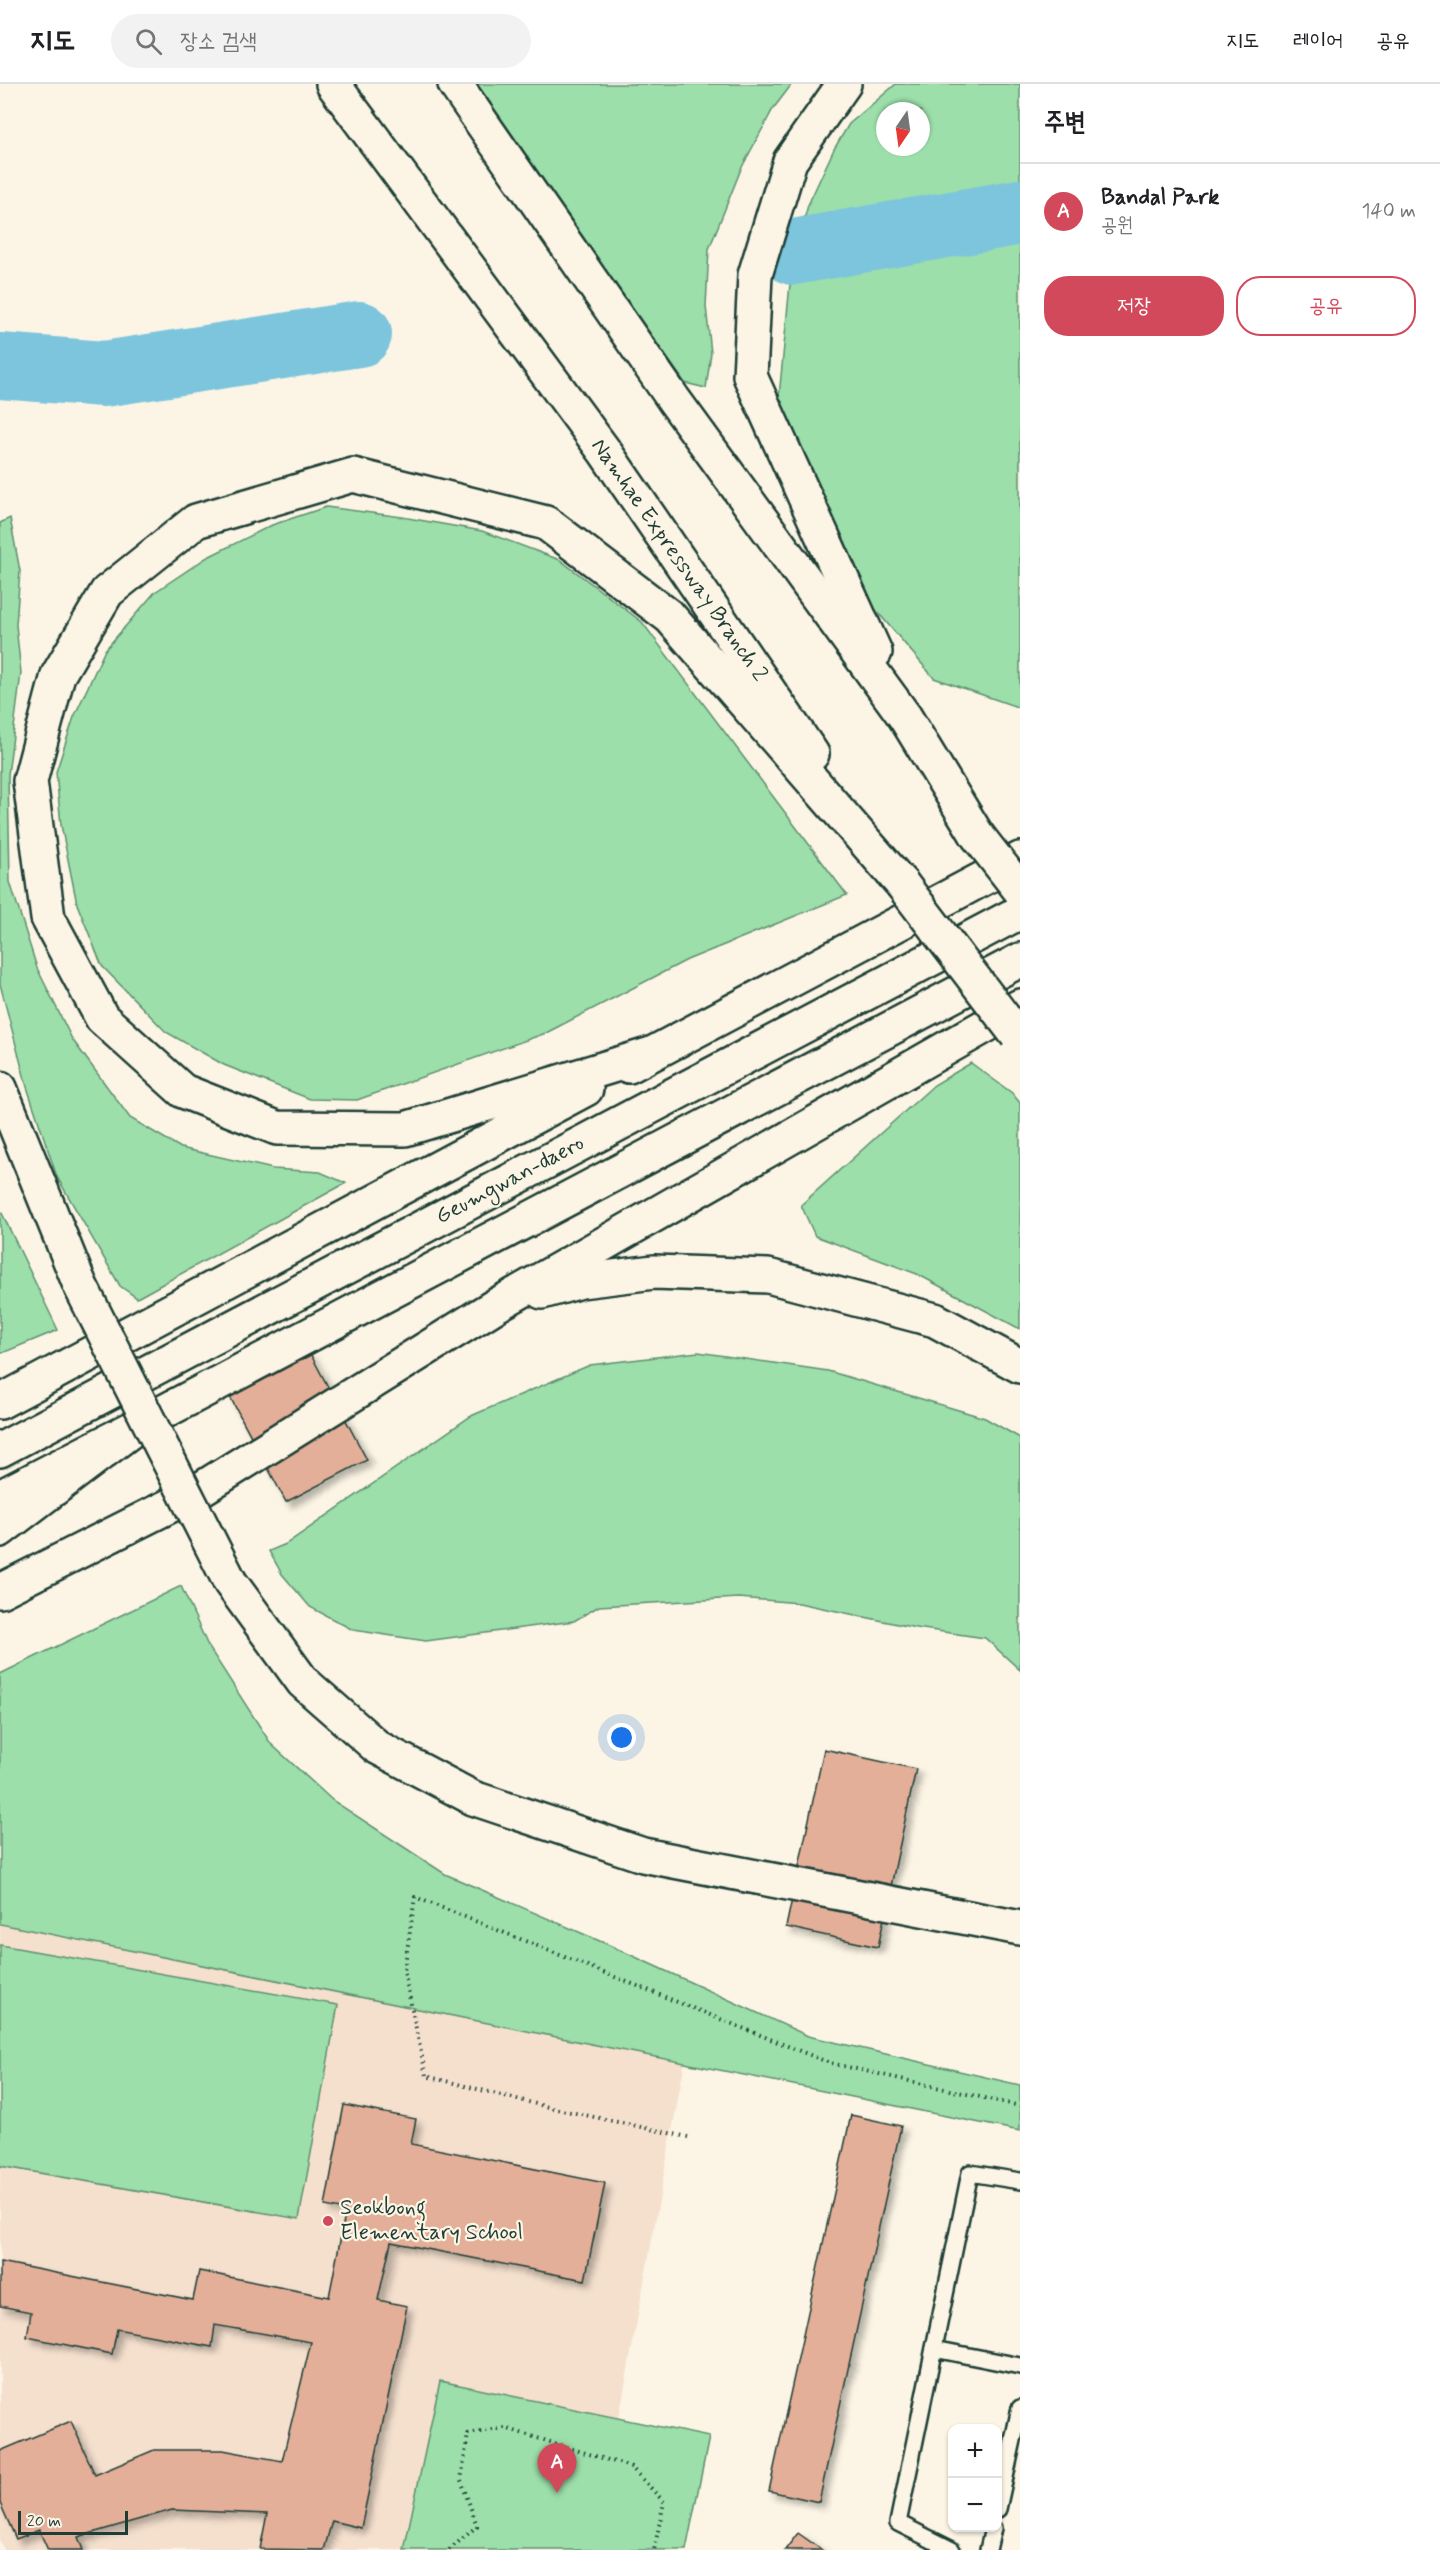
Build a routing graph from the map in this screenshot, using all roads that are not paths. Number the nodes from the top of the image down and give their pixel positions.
1 (333, 84) edge
2 (455, 84) edge
3 (844, 84) edge
4 (905, 717) junction
5 (1020, 854) edge
6 (1020, 859) edge
7 (988, 878) junction
8 (902, 884) junction
9 (1020, 890) edge
10 (1020, 912) edge
11 (1020, 960) edge
12 (1019, 1026) edge
13 (648, 1055) junction
14 (0, 1088) edge
15 (495, 1306) junction
16 (1020, 1366) edge
17 (0, 1402) edge
18 (137, 1426) junction
19 (0, 1450) edge
20 (0, 1497) edge
21 (0, 1530) edge
22 (0, 1591) edge
23 (1020, 1928) edge
24 (1020, 2181) edge
25 (934, 2349) junction
26 (1020, 2366) edge
27 (1020, 2408) edge
28 (1002, 2491) edge
29 (992, 2532) edge
30 (952, 2550) edge
31 (988, 2550) edge

1 - 8 main road, Namhae Expressway Branch 2
2 - 4 main road
3 - 4 main road
4 - 9 main road, bridge
5 - 7 main road
6 - 7 main road
7 - 13 main road
8 - 12 main road, Namhae Expressway Branch 2, bridge
8 - 13 main road
10 - 19 main road, Geumgwan-daero
11 - 18 main road, Geumgwan-daero
12 - 15 main road
13 - 17 main road
14 - 23 main road, bridge
15 - 16 main road
15 - 22 main road
18 - 20 main road, Geumgwan-daero
18 - 21 main road
24 - 25 lane
25 - 26 lane
25 - 30 lane
27 - 28 lane
29 - 31 lane

